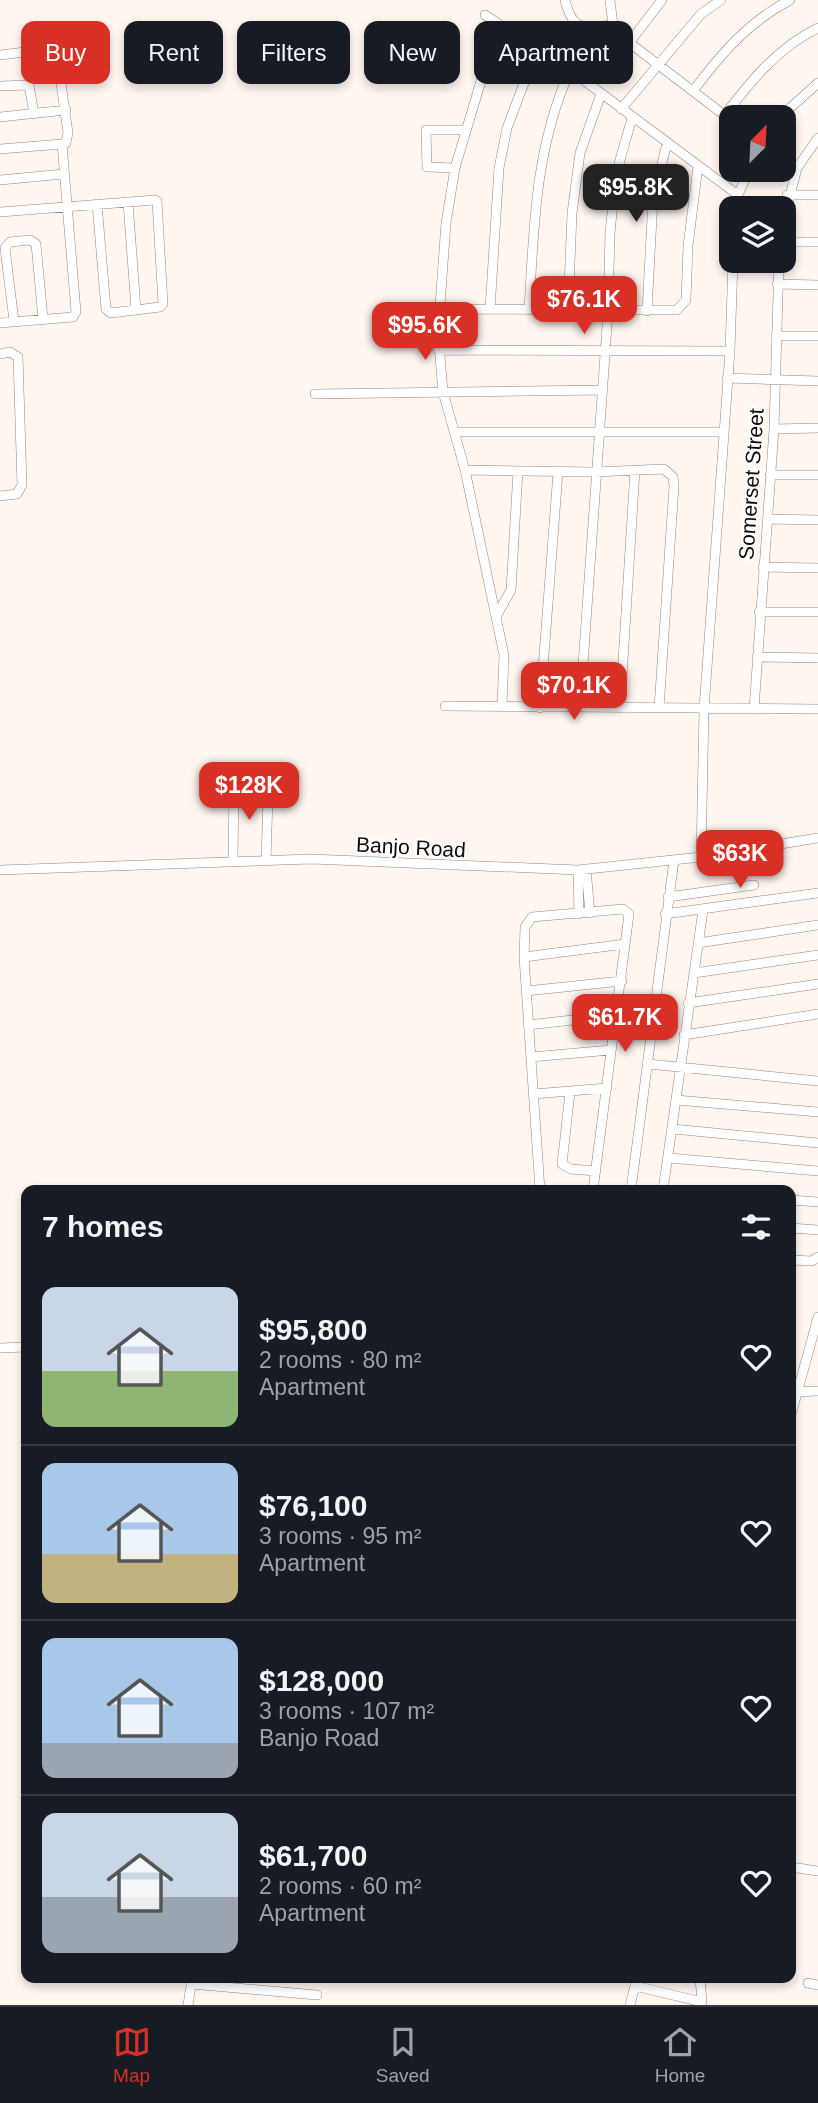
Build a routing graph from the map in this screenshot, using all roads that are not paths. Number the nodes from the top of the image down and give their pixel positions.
1 (565, 0) edge
2 (610, 0) edge
3 (649, 0) edge
4 (662, 0) edge
5 (720, 0) edge
6 (790, 0) edge
7 (651, 12) junction
8 (485, 15) dead end
9 (494, 21) edge
10 (573, 21) edge
11 (613, 21) edge
12 (818, 28) edge
13 (633, 37) edge
14 (633, 46) edge
15 (0, 55) edge
16 (658, 64) junction
17 (818, 83) edge
18 (479, 84) edge
19 (524, 84) edge
20 (564, 84) edge
21 (588, 84) edge
22 (0, 86) edge
23 (693, 91) junction
24 (601, 94) junction
25 (736, 105) edge
26 (793, 105) edge
27 (66, 110) junction
28 (621, 110) junction
29 (719, 111) edge
30 (34, 114) junction
31 (0, 117) edge
32 (632, 118) junction
33 (465, 130) junction
34 (818, 138) edge
35 (667, 143) junction
36 (61, 144) junction
37 (0, 149) edge
38 (807, 150) junction
39 (818, 150) edge
40 (698, 166) junction
41 (455, 168) junction
42 (64, 174) junction
43 (0, 180) edge
44 (744, 182) edge
45 (738, 195) joint
46 (788, 195) joint
47 (818, 195) edge
48 (128, 202) junction
49 (97, 204) junction
50 (66, 207) junction
51 (0, 212) edge
52 (796, 242) edge
53 (818, 242) edge
54 (733, 273) edge
55 (778, 273) edge
56 (777, 284) junction
57 (818, 285) edge
58 (439, 309) junction
59 (490, 309) junction
60 (136, 310) junction
61 (529, 310) junction
62 (647, 311) junction
63 (568, 312) junction
64 (608, 312) junction
65 (43, 319) junction
66 (14, 321) junction
67 (0, 323) edge
68 (776, 335) junction
69 (818, 336) edge
70 (438, 350) junction
71 (604, 351) junction
72 (730, 351) junction
73 (0, 355) edge
74 (727, 378) junction
75 (775, 380) junction
76 (818, 381) edge
77 (601, 390) junction
78 (443, 392) junction
79 (315, 394) dead end
80 (818, 428) edge
81 (774, 429) junction
82 (456, 432) junction
83 (724, 432) junction
84 (597, 434) junction
85 (465, 470) junction
86 (635, 470) junction
87 (518, 471) junction
88 (558, 472) junction
89 (594, 472) junction
90 (769, 475) junction
91 (818, 475) edge
92 (0, 496) edge
93 (768, 519) junction
94 (818, 520) edge
95 (763, 567) junction
96 (818, 568) edge
97 (759, 612) junction
98 (818, 612) edge
99 (497, 615) junction
100 (757, 657) junction
101 (818, 658) edge
102 (502, 705) junction
103 (445, 706) dead end
104 (540, 708) junction
105 (580, 708) junction
106 (620, 708) junction
107 (659, 708) junction
108 (704, 709) junction
109 (754, 709) junction
110 (818, 709) edge
111 (234, 782) dead end
112 (268, 798) dead end
113 (818, 838) edge
114 (701, 857) junction
115 (267, 860) junction
116 (674, 860) junction
117 (233, 861) junction
118 (0, 870) edge
119 (582, 870) junction
120 (754, 885) dead end
121 (818, 893) edge
122 (668, 897) junction
123 (703, 911) junction
124 (590, 913) junction
125 (579, 914) junction
126 (666, 915) junction
127 (818, 925) edge
128 (698, 943) junction
129 (625, 944) junction
130 (818, 955) edge
131 (524, 957) junction
132 (694, 973) junction
133 (621, 981) junction
134 (818, 984) edge
135 (526, 991) junction
136 (688, 1003) junction
137 (818, 1014) edge
138 (617, 1015) junction
139 (528, 1025) junction
140 (684, 1035) junction
141 (611, 1051) junction
142 (531, 1057) junction
143 (648, 1064) junction
144 (679, 1066) junction
145 (818, 1081) edge
146 (607, 1088) junction
147 (570, 1092) junction
148 (533, 1094) junction
149 (676, 1100) junction
150 (818, 1112) edge
151 (673, 1129) junction
152 (818, 1143) edge
153 (669, 1158) junction
154 (596, 1171) junction
155 (818, 1171) edge
156 (540, 1185) edge
157 (594, 1185) edge
158 (632, 1185) edge
159 (665, 1185) edge
160 (796, 1200) edge
161 (818, 1202) edge
162 (796, 1228) edge
163 (818, 1230) edge
164 (818, 1257) edge
165 (796, 1260) edge
166 (818, 1317) edge
167 (21, 1347) edge
168 (0, 1348) edge
169 (796, 1386) edge
170 (818, 1391) edge
171 (796, 1392) edge
172 (796, 1868) edge
173 (818, 1871) edge
174 (192, 1983) edge
175 (217, 1983) edge
176 (636, 1983) edge
177 (639, 1983) edge
178 (700, 1983) edge
179 (317, 1995) dead end
180 (188, 2005) edge
181 (630, 2005) edge

1 - 10 street
2 - 11 street
3 - 7 street
4 - 7 street
5 - 16 street
6 - 23 street
7 - 13 street
8 - 9 street
12 - 25 street
14 - 16 street
15 - 27 street
16 - 23 street
16 - 28 street
17 - 26 street
18 - 33 street
19 - 59 street
20 - 61 street
21 - 24 street
22 - 30 street
23 - 29 street
24 - 28 street
24 - 63 street
27 - 30 street
27 - 36 street
28 - 32 street
30 - 31 street
32 - 35 street
32 - 64 street
33 - 41 street
33 - 41 street
34 - 38 street
35 - 40 street
35 - 62 street
36 - 37 street
36 - 42 street
38 - 39 street
38 - 46 street
40 - 45 street
40 - 62 street
41 - 58 street
42 - 43 street
42 - 50 street
44 - 45 street
46 - 47 street
48 - 49 street
48 - 60 street
48 - 60 street
49 - 50 street
49 - 60 street
50 - 51 street
50 - 65 street
52 - 53 street
54 - 72 street
55 - 56 street, Somerset Street
56 - 57 street
56 - 68 street, Somerset Street
58 - 59 street
58 - 70 street
59 - 61 street
61 - 63 street
62 - 64 street
63 - 64 street
64 - 71 street
65 - 66 street
65 - 66 street
66 - 67 street
68 - 69 street
68 - 75 street, Somerset Street
70 - 71 street
70 - 78 street
71 - 72 street
71 - 77 street
72 - 74 street
73 - 92 street
74 - 75 street
74 - 83 street
75 - 76 street
75 - 81 street, Somerset Street
77 - 78 street
77 - 84 street
78 - 79 street
78 - 82 street
80 - 81 street
81 - 90 street, Somerset Street
82 - 84 street
82 - 85 street
83 - 84 street
83 - 108 street
84 - 89 street
85 - 87 street
85 - 99 street
86 - 89 street
86 - 106 street
86 - 107 street
87 - 88 street
87 - 99 street
88 - 89 street
88 - 104 street
89 - 105 street
90 - 91 street
90 - 93 street, Somerset Street
93 - 94 street
93 - 95 street, Somerset Street
95 - 96 street
95 - 97 street, Somerset Street
97 - 98 street
97 - 100 street, Somerset Street
99 - 102 street
100 - 101 street
100 - 109 street, Somerset Street
102 - 103 street
102 - 104 street
104 - 105 street
105 - 106 street
106 - 107 street
107 - 108 street
108 - 109 street
108 - 114 street
109 - 110 street
111 - 117 street
112 - 115 street
113 - 114 street, Banjo Road
114 - 116 street, Banjo Road
115 - 117 street, Banjo Road
115 - 119 street, Banjo Road
116 - 119 street, Banjo Road
116 - 122 street
117 - 118 street, Banjo Road
119 - 124 street
119 - 125 street
120 - 122 street
121 - 123 street
122 - 126 street
123 - 126 street
123 - 128 street
124 - 125 street
124 - 129 street
125 - 131 street
126 - 143 street
127 - 128 street
128 - 132 street
129 - 131 street
129 - 133 street
130 - 132 street
131 - 135 street
132 - 136 street
133 - 135 street
133 - 138 street
134 - 136 street
135 - 139 street
136 - 140 street
137 - 140 street
138 - 139 street
138 - 141 street
139 - 142 street
140 - 144 street
141 - 142 street
141 - 146 street
142 - 148 street
143 - 144 street
143 - 158 street
144 - 145 street
144 - 149 street
146 - 147 street
146 - 154 street
147 - 148 street
147 - 154 street
148 - 156 street
149 - 150 street
149 - 151 street
151 - 152 street
151 - 153 street
153 - 155 street
153 - 159 street
154 - 157 street
160 - 161 street
162 - 163 street
164 - 165 street
166 - 169 street
167 - 168 street
170 - 171 street
172 - 173 street
174 - 180 street
175 - 179 street
176 - 181 street
177 - 178 street

